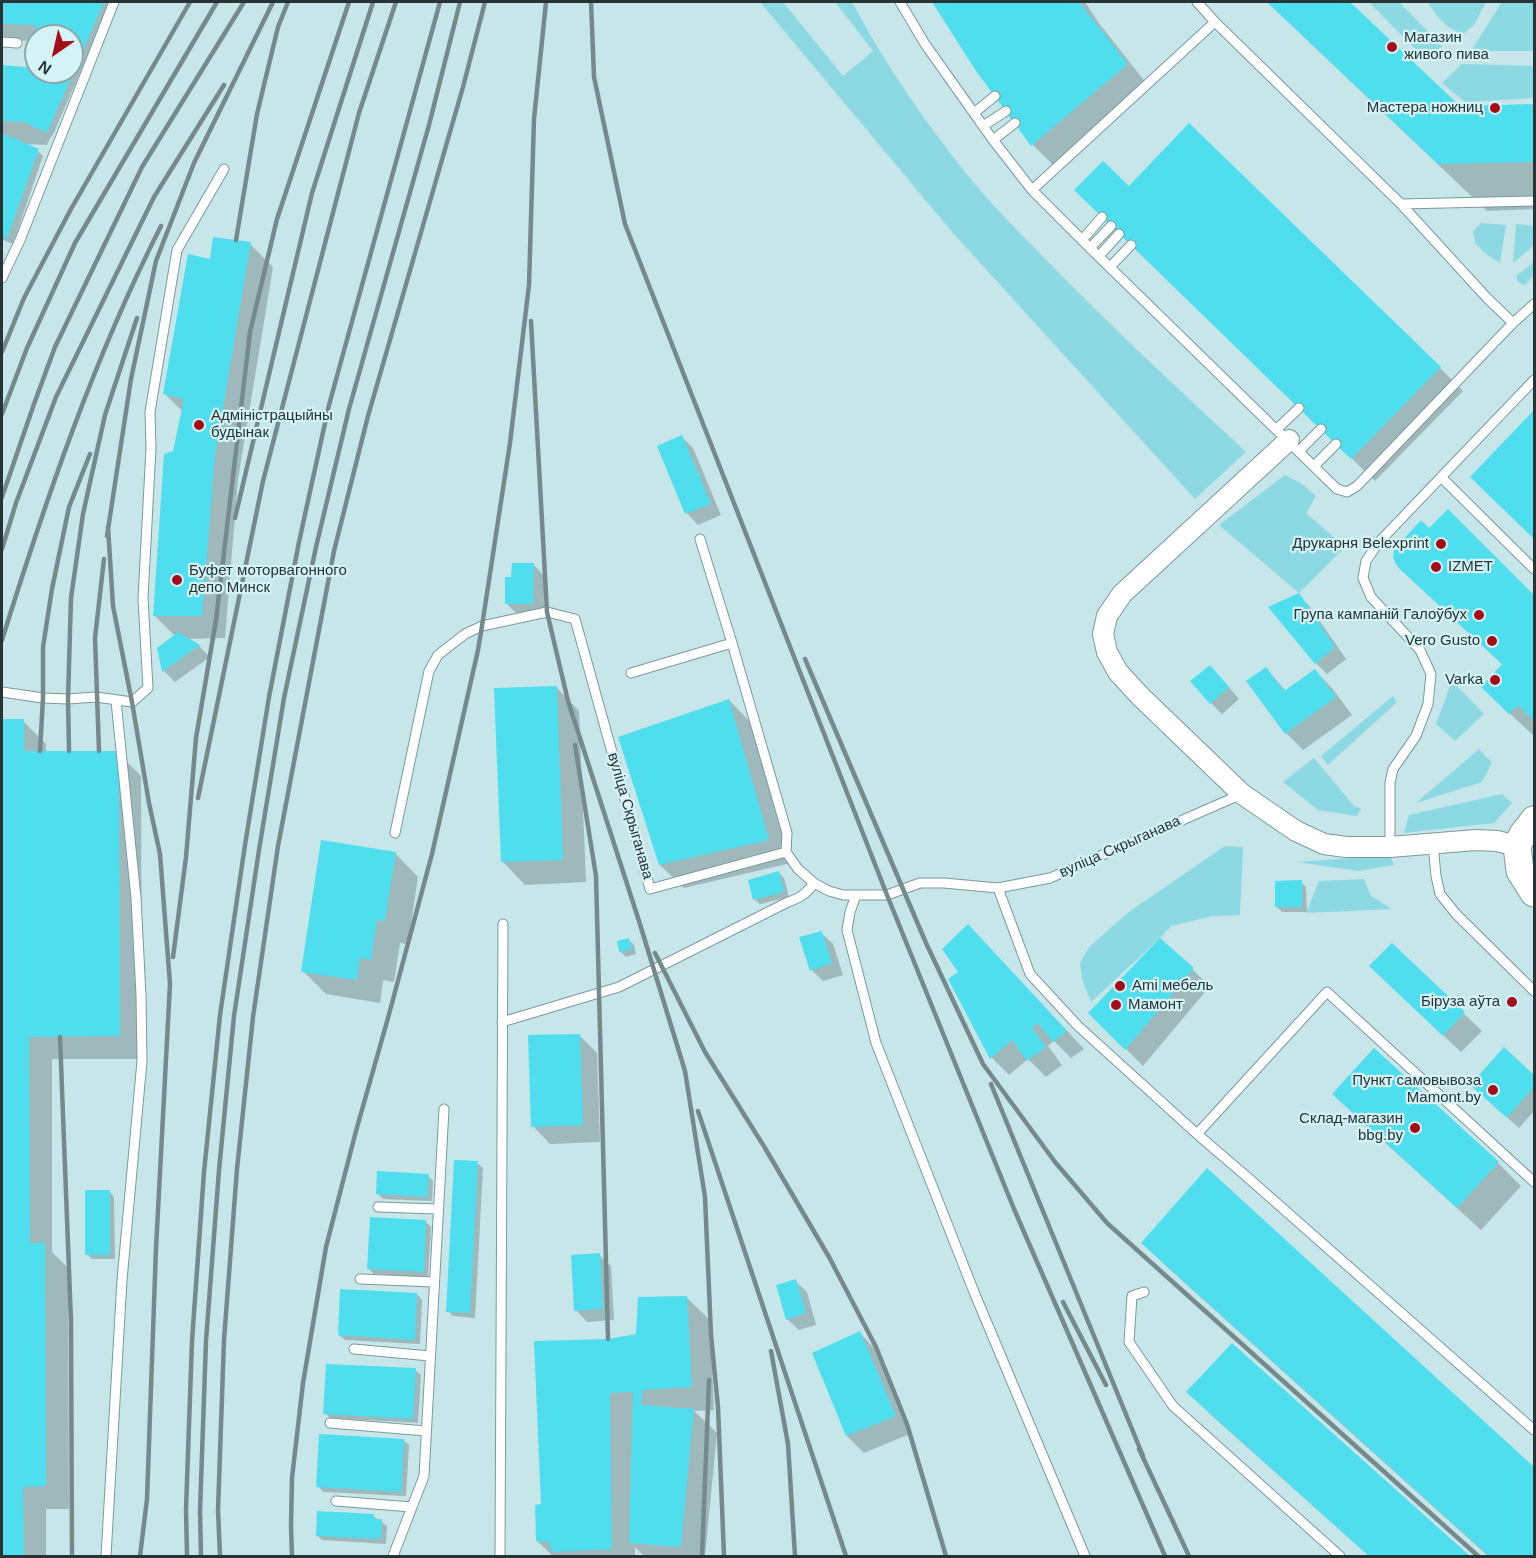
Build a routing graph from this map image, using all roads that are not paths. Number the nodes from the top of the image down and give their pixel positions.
1 (114, 2) edge
2 (900, 2) edge
3 (1197, 2) edge
4 (1215, 22) junction
5 (2, 42) edge
6 (17, 43) dead end
7 (995, 96) dead end
8 (1005, 111) dead end
9 (974, 113) junction
10 (1015, 123) dead end
11 (984, 126) junction
12 (993, 140) junction
13 (224, 169) dead end
14 (1032, 190) junction
15 (1534, 201) edge
16 (1401, 204) junction
17 (1102, 217) dead end
18 (1111, 226) dead end
19 (1119, 234) dead end
20 (1082, 240) junction
21 (1131, 245) dead end
22 (1090, 248) junction
23 (1099, 256) junction
24 (1110, 267) junction
25 (2, 278) edge
26 (1534, 304) edge
27 (1513, 323) junction
28 (1534, 380) edge
29 (1299, 408) dead end
30 (1321, 429) dead end
31 (1288, 440) junction
32 (1336, 444) dead end
33 (1314, 466) junction
34 (1441, 477) junction
35 (699, 539) dead end
36 (1534, 569) edge
37 (732, 643) junction
38 (631, 673) dead end
39 (2, 692) edge
40 (116, 701) junction
41 (1242, 794) junction
42 (1534, 820) edge
43 (395, 833) dead end
44 (1433, 844) junction
45 (1518, 846) junction
46 (1390, 847) junction
47 (786, 852) junction
48 (814, 883) junction
49 (998, 888) junction
50 (1534, 893) edge
51 (856, 895) junction
52 (503, 924) dead end
53 (1534, 992) edge
54 (502, 1022) junction
55 (444, 1109) dead end
56 (1197, 1134) junction
57 (1534, 1182) edge
58 (378, 1207) dead end
59 (437, 1209) junction
60 (360, 1279) dead end
61 (434, 1282) junction
62 (1144, 1292) dead end
63 (354, 1349) dead end
64 (430, 1356) junction
65 (330, 1423) dead end
66 (1534, 1430) edge
67 (426, 1431) junction
68 (336, 1501) dead end
69 (412, 1507) junction
70 (106, 1557) edge
71 (393, 1557) edge
72 (500, 1557) edge
73 (1085, 1557) edge
74 (1340, 1557) edge

1 - 25 lane
2 - 9 lane
3 - 4 lane
4 - 14 lane
4 - 16 lane
5 - 6 lane
7 - 9 lane
8 - 11 lane
9 - 11 lane
10 - 12 lane
11 - 12 lane
12 - 14 lane
13 - 40 lane
14 - 20 lane
15 - 16 lane
16 - 27 lane
17 - 20 lane
18 - 22 lane
19 - 23 lane
20 - 22 lane
21 - 24 lane
22 - 23 lane
23 - 24 lane
24 - 31 lane
26 - 27 lane
27 - 33 lane
28 - 34 lane
29 - 31 lane
30 - 31 lane
31 - 33 lane
31 - 41 street
32 - 33 lane
34 - 36 lane
34 - 46 lane
35 - 37 lane
37 - 38 lane
37 - 47 lane
39 - 40 lane
40 - 70 lane
41 - 46 street
41 - 49 lane, вуліца Скрыганава
42 - 45 street
43 - 47 lane, вуліца Скрыганава
44 - 45 street
44 - 46 street
44 - 53 lane
45 - 50 street
47 - 48 lane, вуліца Скрыганава
48 - 51 lane, вуліца Скрыганава
48 - 54 lane
49 - 51 lane, вуліца Скрыганава
49 - 56 lane
51 - 73 lane
52 - 54 lane
54 - 72 lane
55 - 59 lane
56 - 57 lane
56 - 66 lane
58 - 59 lane
59 - 61 lane
60 - 61 lane
61 - 64 lane
62 - 74 lane
63 - 64 lane
64 - 67 lane
65 - 67 lane
67 - 69 lane
68 - 69 lane
69 - 71 lane

